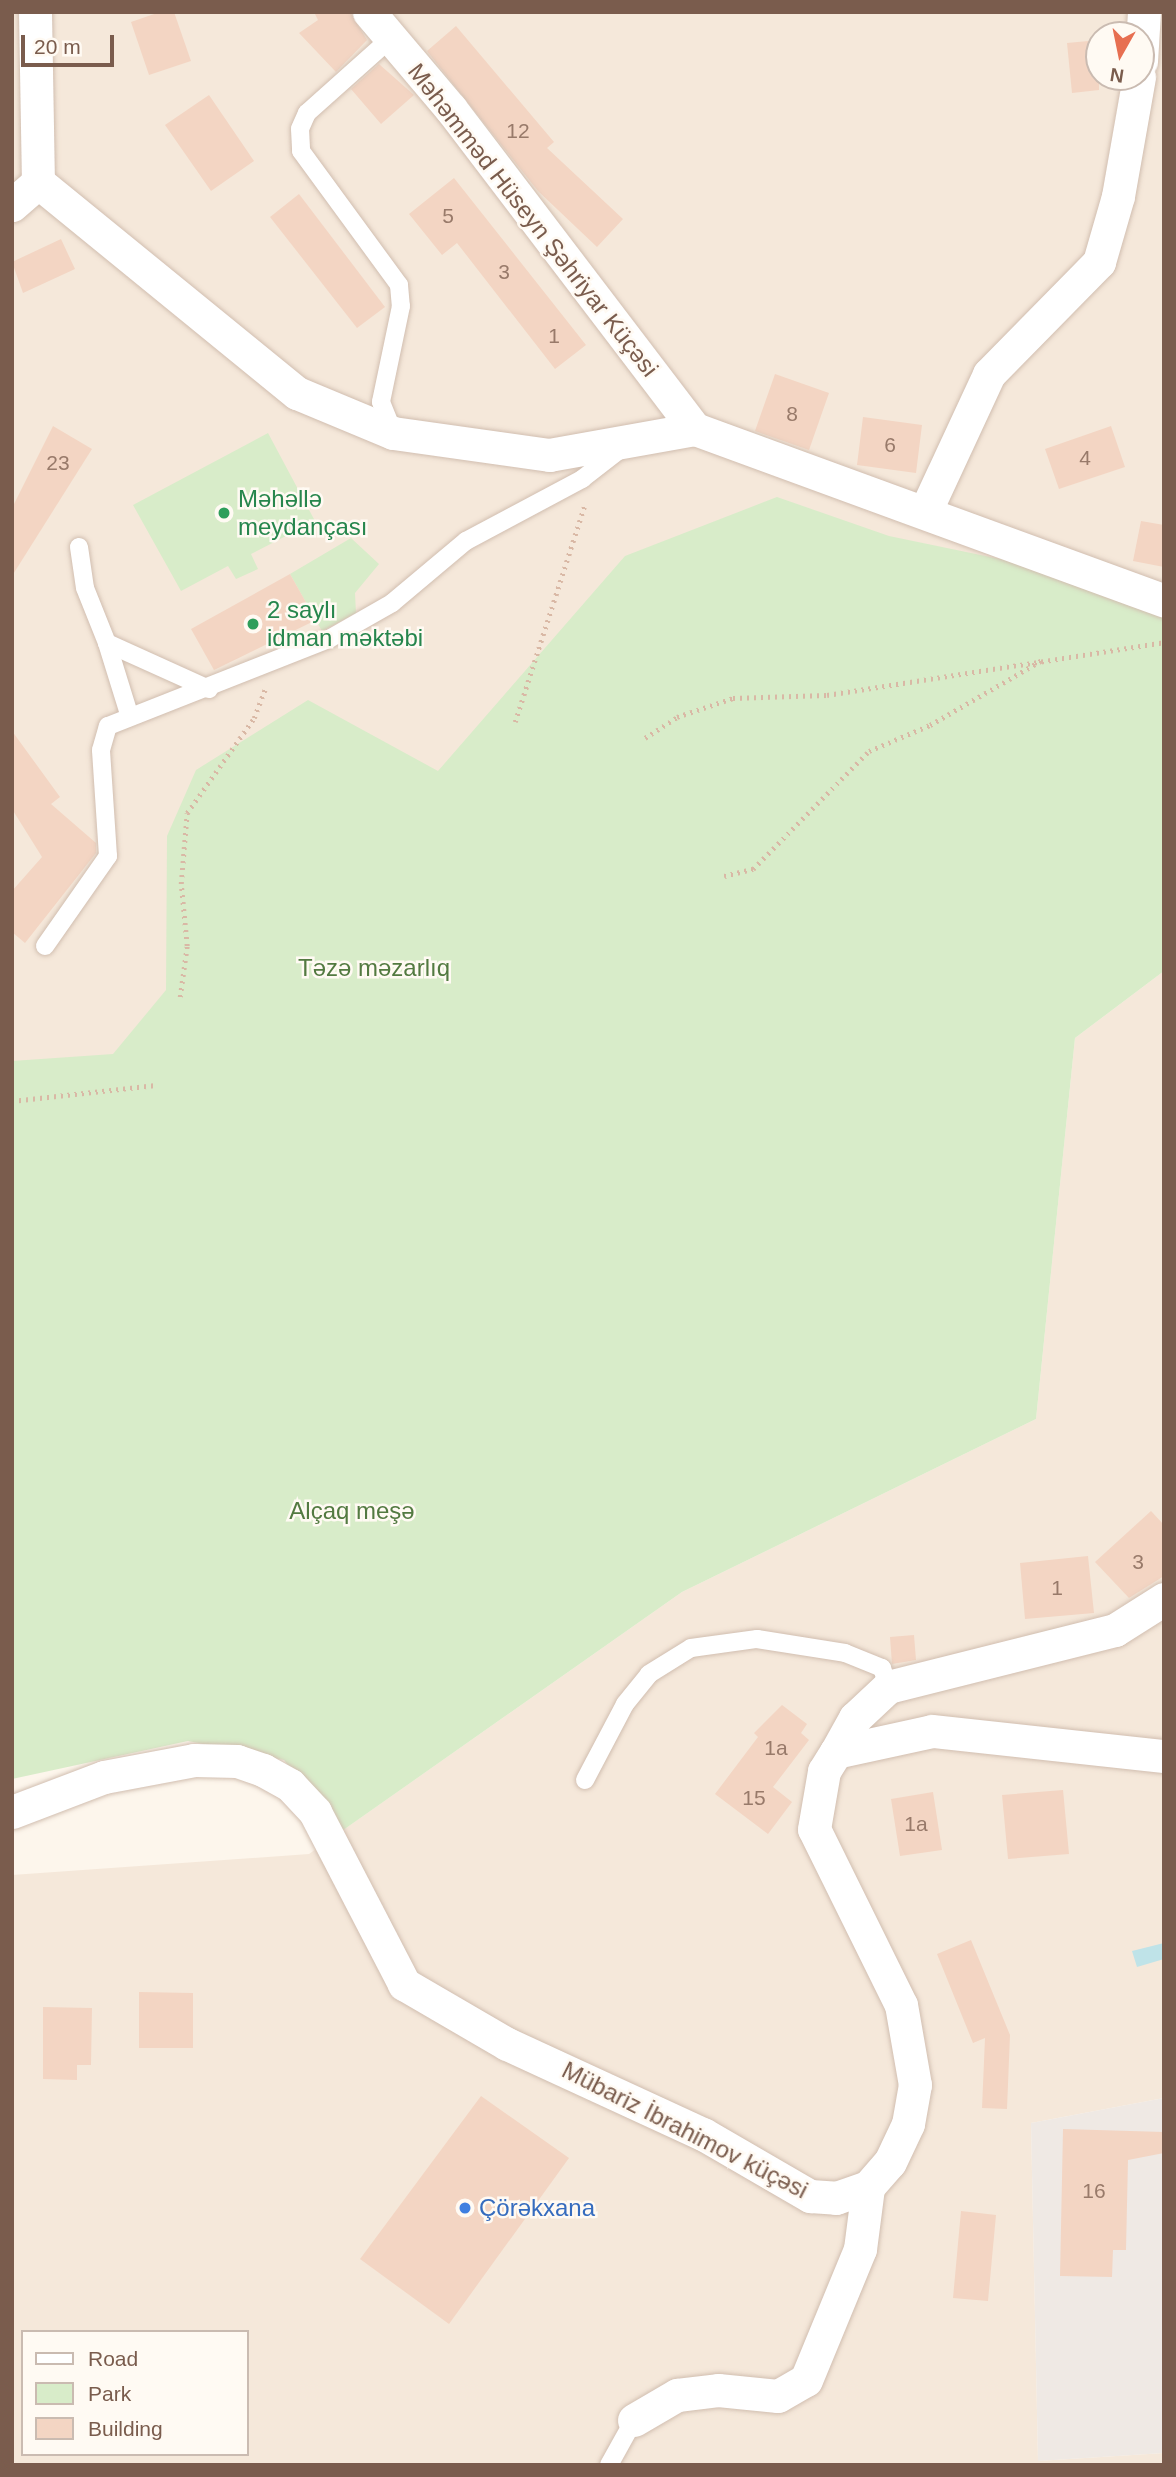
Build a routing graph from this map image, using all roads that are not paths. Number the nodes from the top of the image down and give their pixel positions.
1 (35, 12) edge
2 (369, 12) edge
3 (391, 38) junction
4 (1137, 91) edge
5 (23, 127) edge
6 (38, 182) junction
7 (12, 205) edge
8 (695, 429) junction
9 (393, 433) junction
10 (633, 440) junction
11 (925, 512) junction
12 (79, 547) dead end
13 (1164, 601) edge
14 (107, 643) junction
15 (209, 689) junction
16 (128, 713) junction
17 (46, 946) dead end
18 (1164, 1600) edge
19 (888, 1687) junction
20 (836, 1752) junction
21 (1164, 1756) edge
22 (585, 1780) dead end
23 (12, 1812) edge
24 (869, 2188) junction
25 (634, 2420) joint
26 (610, 2465) edge

1 - 5 street
2 - 3 street, Məhəmməd Hüseyn Şəhriyar Küçəsi
3 - 8 street, Məhəmməd Hüseyn Şəhriyar Küçəsi
3 - 9 lane
4 - 11 street
5 - 6 street
6 - 7 street
6 - 9 street
8 - 10 street
8 - 11 street
9 - 10 street
10 - 15 lane
11 - 13 street
12 - 14 lane
14 - 15 lane
14 - 16 lane
15 - 16 lane
16 - 17 lane
18 - 19 street
19 - 20 street
19 - 22 lane
20 - 21 street
20 - 24 street
23 - 24 street, Mübariz İbrahimov küçəsi
24 - 25 street
25 - 26 lane

